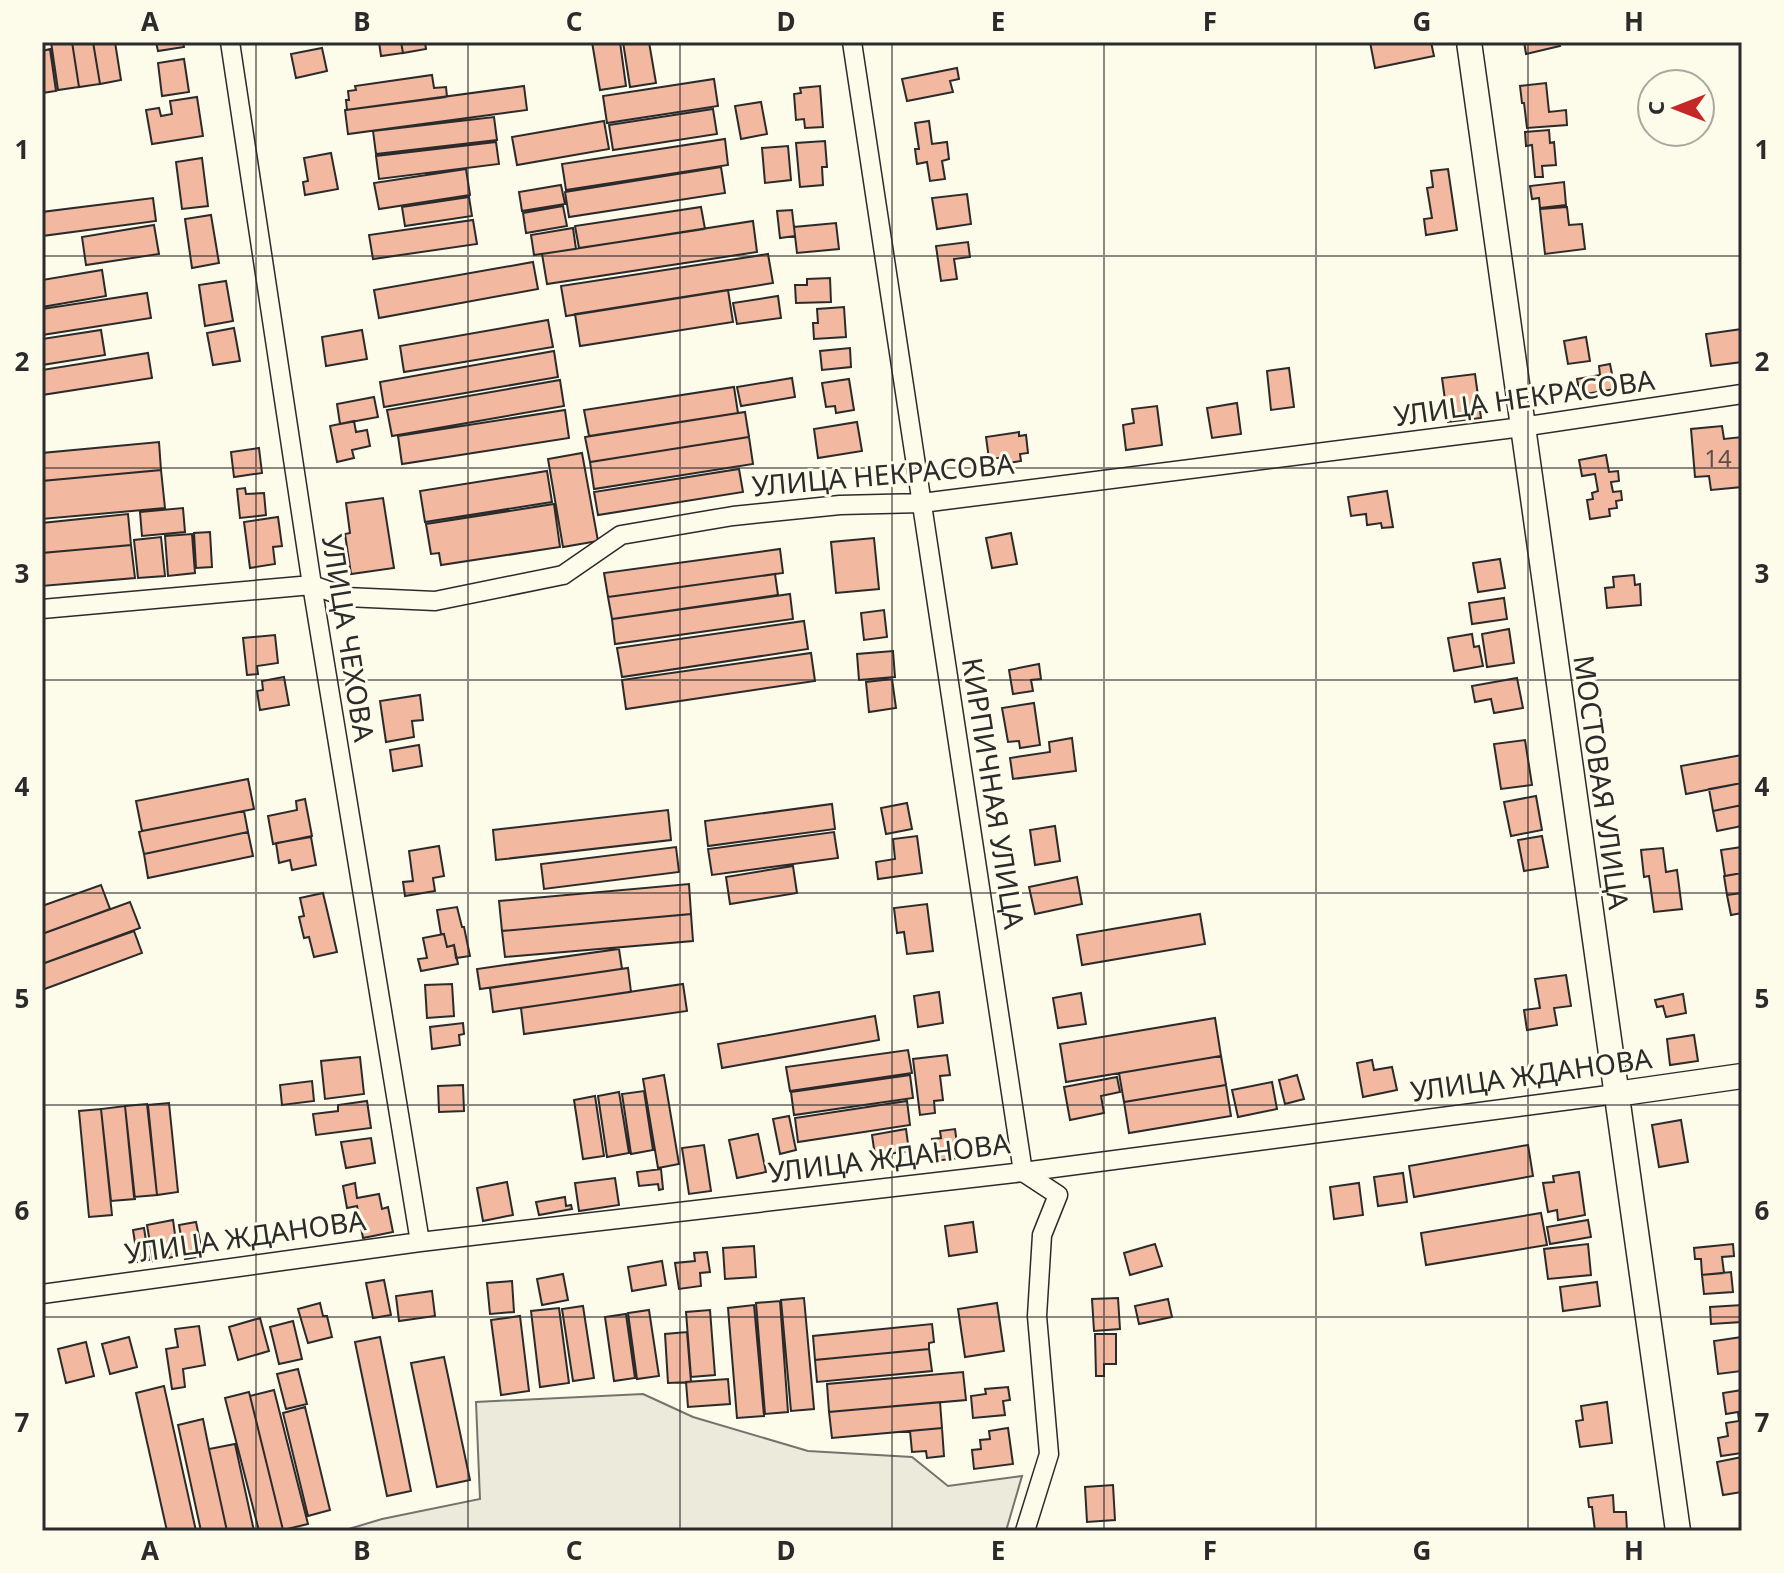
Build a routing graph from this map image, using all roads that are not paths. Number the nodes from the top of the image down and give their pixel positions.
1 (230, 42) edge
2 (852, 42) edge
3 (1469, 42) edge
4 (1742, 394) edge
5 (1522, 427) junction
6 (922, 503) junction
7 (312, 585) junction
8 (42, 609) edge
9 (1742, 1076) edge
10 (1616, 1094) junction
11 (1023, 1172) junction
12 (420, 1242) junction
13 (42, 1294) edge
14 (1025, 1531) edge
15 (1678, 1531) edge

1 - 7 street, УЛИЦА ЧЕХОВА
2 - 6 street, КИРПИЧНАЯ УЛИЦА
3 - 5 street, МОСТОВАЯ УЛИЦА
4 - 5 street, УЛИЦА НЕКРАСОВА
5 - 6 street, УЛИЦА НЕКРАСОВА
5 - 10 street, МОСТОВАЯ УЛИЦА
6 - 7 street, УЛИЦА НЕКРАСОВА
6 - 11 street, КИРПИЧНАЯ УЛИЦА
7 - 8 street, УЛИЦА НЕКРАСОВА
7 - 12 street, УЛИЦА ЧЕХОВА
9 - 10 street, УЛИЦА ЖДАНОВА
10 - 11 street, УЛИЦА ЖДАНОВА
10 - 15 street, МОСТОВАЯ УЛИЦА
11 - 12 street, УЛИЦА ЖДАНОВА
11 - 14 street
12 - 13 street, УЛИЦА ЖДАНОВА

